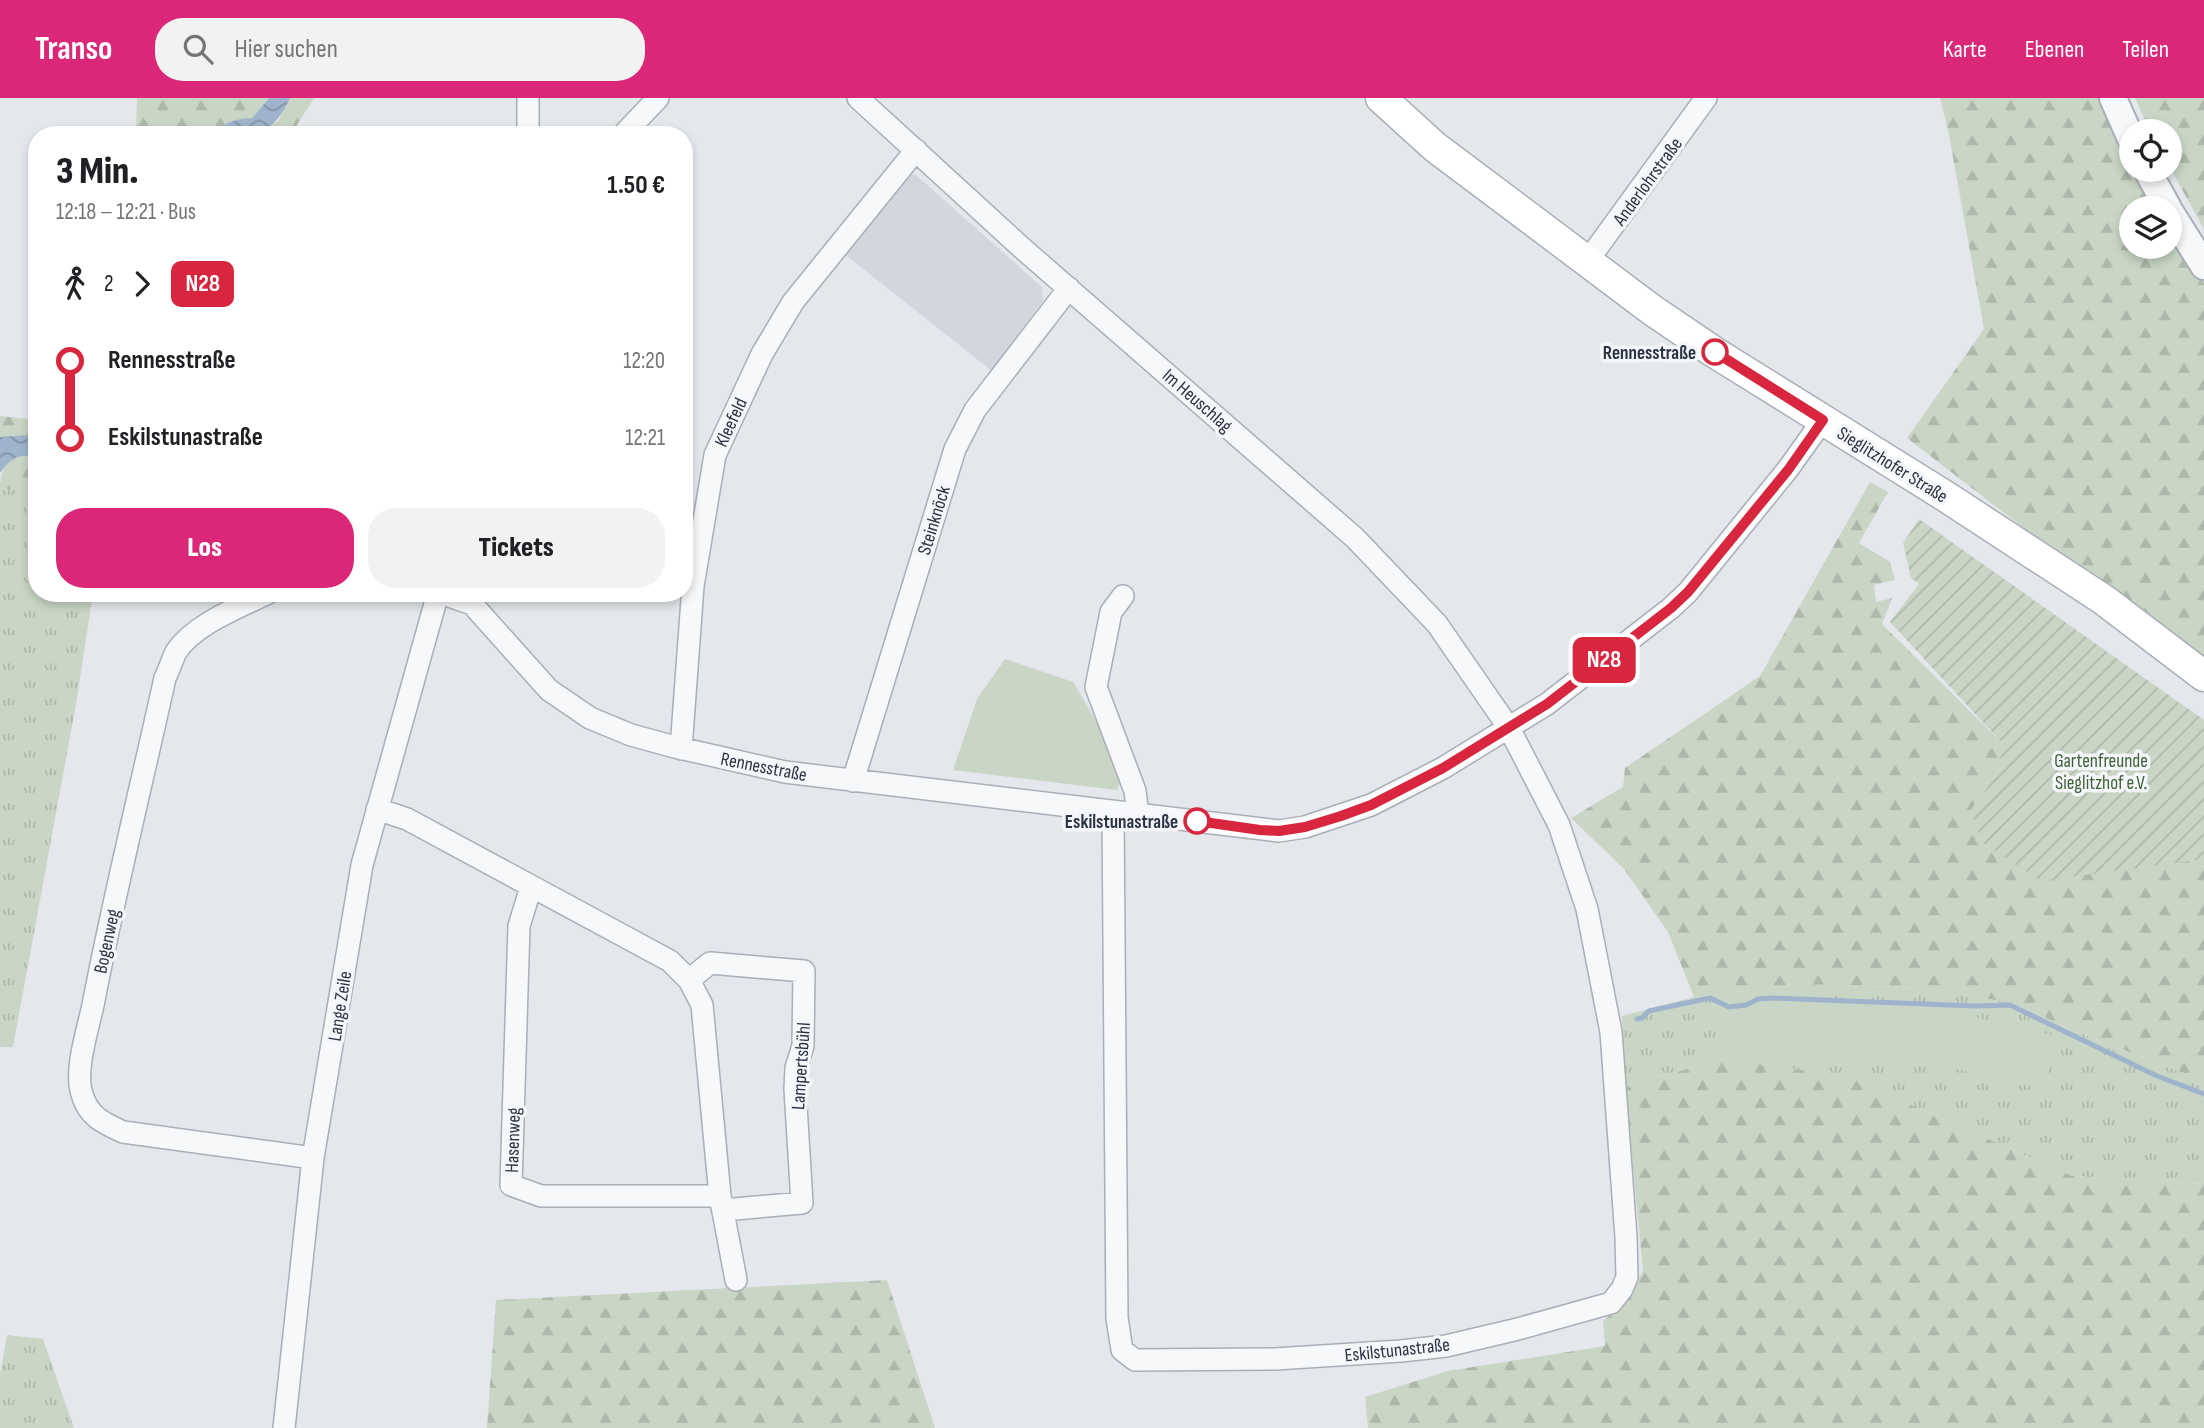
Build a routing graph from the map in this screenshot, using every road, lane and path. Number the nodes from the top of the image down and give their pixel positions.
1 (528, 98) edge
2 (658, 98) edge
3 (858, 98) edge
4 (1381, 98) edge
5 (1706, 98) edge
6 (2113, 98) edge
7 (2122, 119) edge
8 (528, 126) edge
9 (632, 126) edge
10 (916, 150) junction
11 (2182, 231) edge
12 (1586, 263) junction
13 (2204, 266) edge
14 (1069, 288) junction
15 (1823, 420) junction
16 (693, 586) edge
17 (1123, 596) dead end
18 (250, 602) edge
19 (437, 602) edge
20 (466, 602) edge
21 (692, 602) edge
22 (2204, 676) edge
23 (1509, 728) junction
24 (681, 749) junction
25 (853, 781) junction
26 (377, 809) junction
27 (1113, 812) junction
28 (1138, 815) junction
29 (531, 887) junction
30 (689, 980) junction
31 (313, 1158) junction
32 (721, 1203) junction
33 (736, 1280) dead end
34 (284, 1428) edge

1 - 8 street
2 - 9 street
3 - 10 street, Im Heuschlag
4 - 12 main road, Sieglitzhofer Straße
5 - 12 street, Anderlohrstraße
6 - 7 street
10 - 14 street, Im Heuschlag
10 - 16 street, Kleefeld
11 - 13 street
12 - 15 main road, Sieglitzhofer Straße
14 - 23 street, Im Heuschlag
14 - 25 street, Steinknöck
15 - 22 main road, Sieglitzhofer Straße
15 - 23 street, Rennesstraße
17 - 28 street
18 - 31 street, Bogenweg
19 - 26 street, Lange Zeile
20 - 24 street, Rennesstraße
21 - 24 street, Kleefeld
23 - 27 street, Eskilstunastraße
23 - 28 street, Rennesstraße
24 - 25 street, Rennesstraße
25 - 27 street, Rennesstraße
26 - 29 street
26 - 31 street, Lange Zeile
27 - 28 street, Rennesstraße
29 - 30 street
29 - 32 street, Hasenweg
30 - 32 street
30 - 32 street, Lampertsbühl
31 - 34 street, Lange Zeile
32 - 33 street

